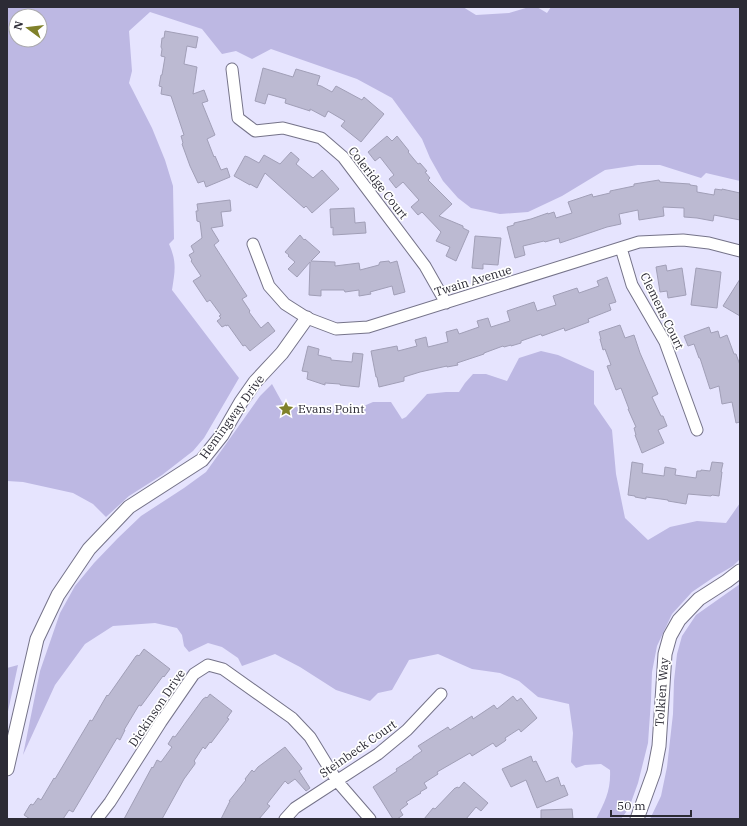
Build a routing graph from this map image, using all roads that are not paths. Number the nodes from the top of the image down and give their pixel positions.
1 (232, 69) dead end
2 (253, 244) dead end
3 (621, 248) junction
4 (740, 251) edge
5 (446, 303) junction
6 (307, 318) junction
7 (697, 430) dead end
8 (740, 571) edge
9 (441, 694) dead end
10 (7, 769) edge
11 (337, 781) junction
12 (97, 819) edge
13 (285, 819) edge
14 (370, 819) edge
15 (637, 819) edge

1 - 5 street, Coleridge Court
2 - 6 street, Twain Avenue
3 - 4 street, Twain Avenue
3 - 5 street, Twain Avenue
3 - 7 street, Clemens Court
5 - 6 street, Twain Avenue
6 - 10 street, Hemingway Drive
8 - 15 street, Tolkien Way
9 - 11 street, Steinbeck Court
11 - 12 street, Dickinson Drive
11 - 13 street, Steinbeck Court
11 - 14 street, Dickinson Drive

